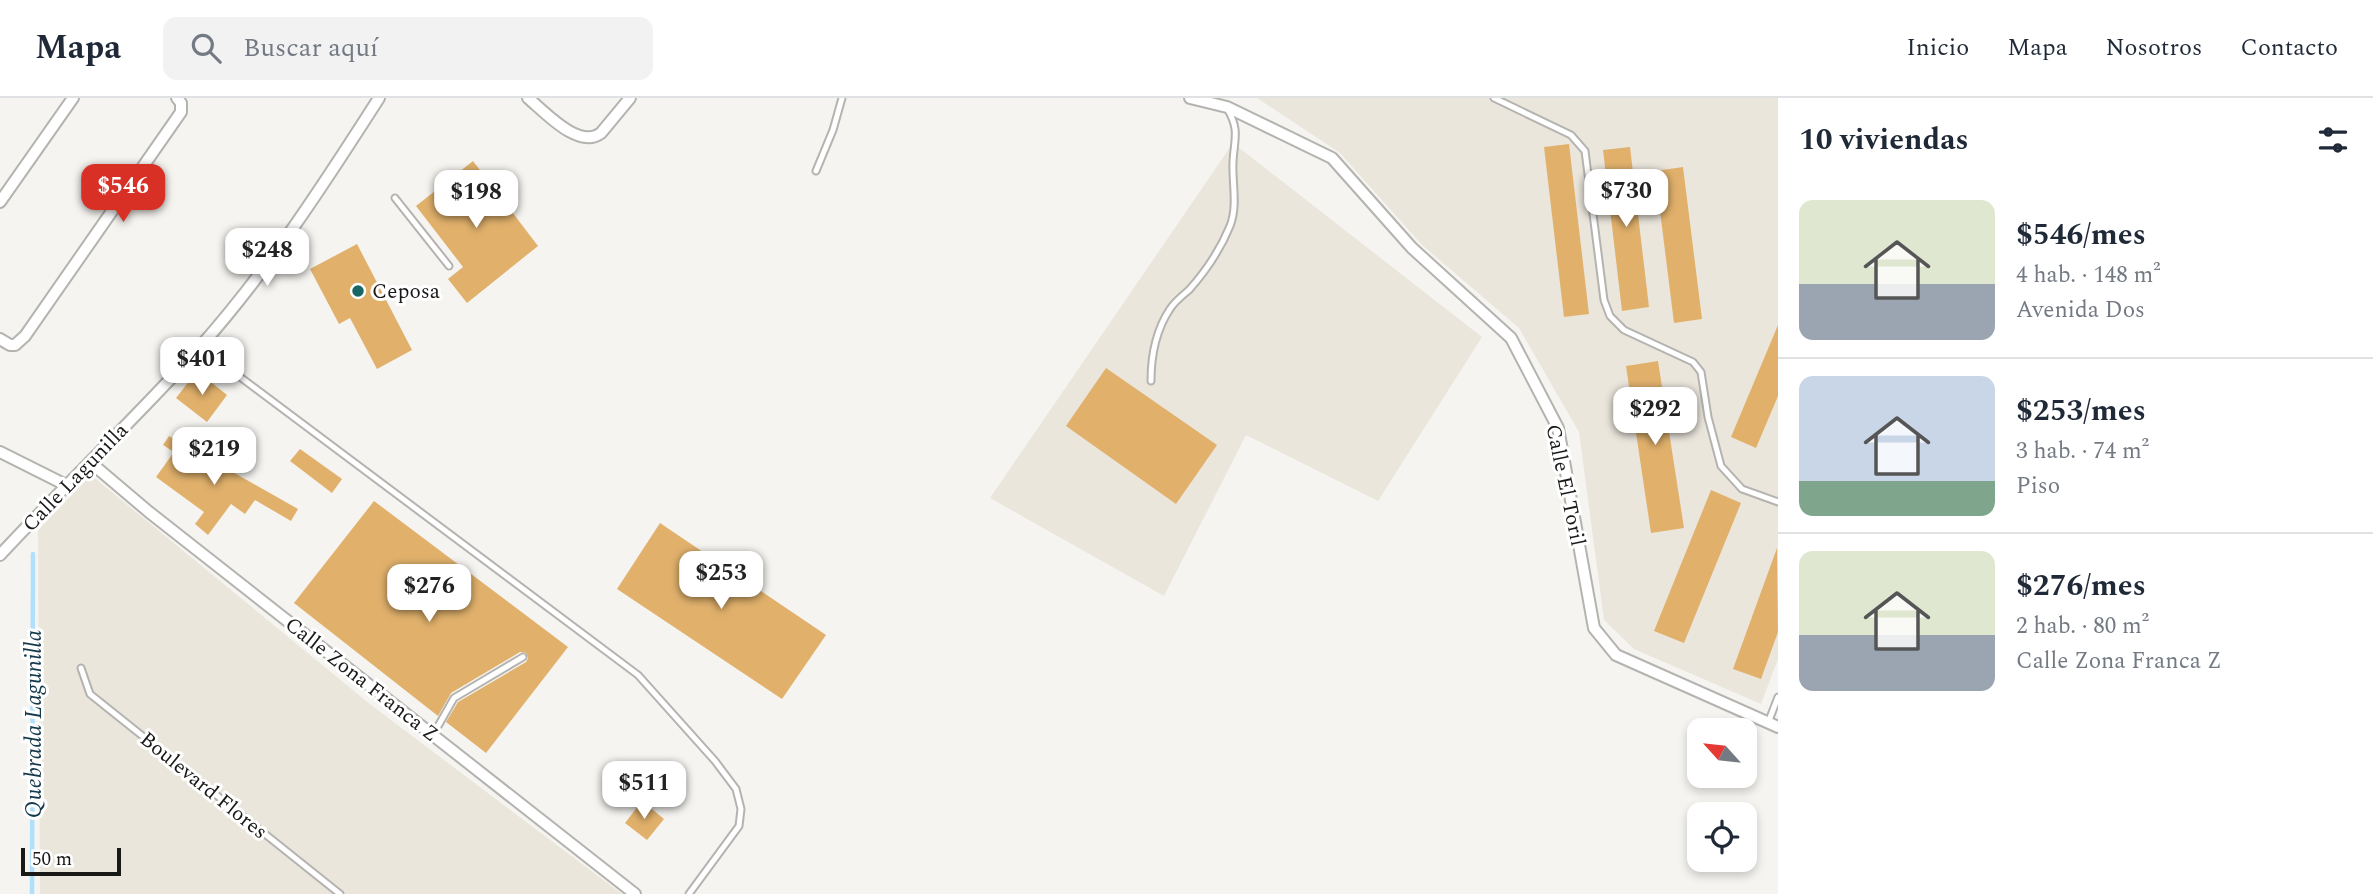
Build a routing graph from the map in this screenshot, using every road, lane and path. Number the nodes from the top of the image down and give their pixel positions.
1 (73, 98) edge
2 (379, 98) edge
3 (528, 98) edge
4 (631, 98) edge
5 (842, 98) edge
6 (1190, 98) edge
7 (1494, 98) edge
8 (179, 101) edge
9 (1227, 107) junction
10 (816, 170) dead end
11 (2, 195) edge
12 (395, 198) dead end
13 (449, 266) dead end
14 (0, 339) edge
15 (200, 347) junction
16 (1151, 382) dead end
17 (0, 452) edge
18 (90, 462) junction
19 (66, 485) junction
20 (1778, 502) edge
21 (0, 555) edge
22 (523, 657) dead end
23 (81, 668) dead end
24 (1778, 697) edge
25 (1773, 725) edge
26 (433, 735) junction
27 (340, 894) edge
28 (635, 894) edge
29 (689, 894) edge

1 - 11 street
2 - 15 street, Calle Lagunilla
3 - 4 street
5 - 10 lane
6 - 9 street, Calle El Toril
7 - 20 lane
8 - 14 street
9 - 16 lane
9 - 25 street, Calle El Toril
12 - 13 lane
15 - 18 street, Calle Lagunilla
15 - 29 lane
17 - 19 street
18 - 19 street, Calle Lagunilla
18 - 26 street, Calle Zona Franca Z
19 - 21 street, Calle Lagunilla
22 - 26 lane
23 - 27 lane, Boulevard Flores
24 - 25 lane
26 - 28 street, Calle Zona Franca Z

